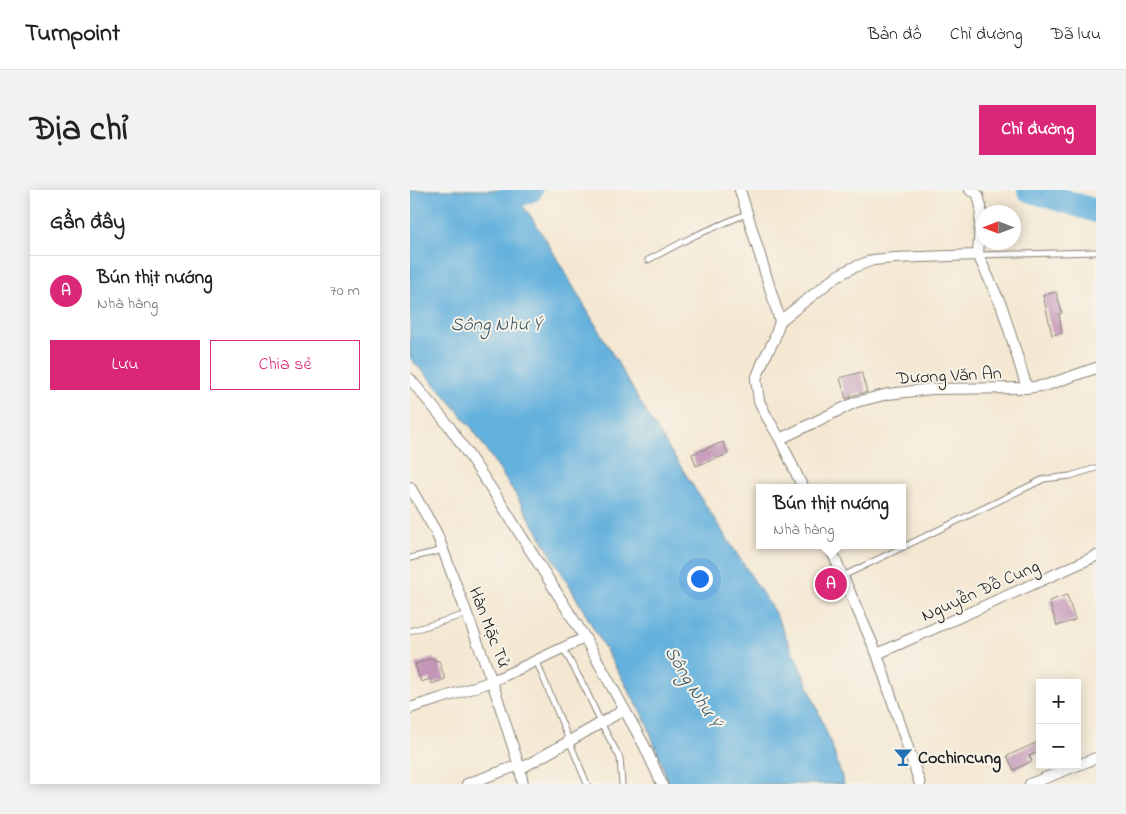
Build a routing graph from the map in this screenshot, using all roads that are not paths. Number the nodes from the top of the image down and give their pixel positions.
1 (740, 190) edge
2 (970, 190) edge
3 (746, 214) junction
4 (1096, 252) edge
5 (978, 255) junction
6 (648, 260) dead end
7 (780, 321) junction
8 (1096, 368) edge
9 (410, 379) edge
10 (1027, 388) junction
11 (780, 439) junction
12 (1096, 468) edge
13 (800, 484) edge
14 (410, 487) edge
15 (906, 546) edge
16 (831, 549) edge
17 (899, 549) edge
18 (443, 550) junction
19 (1096, 556) edge
20 (410, 558) edge
21 (843, 576) junction
22 (468, 614) junction
23 (410, 631) edge
24 (585, 638) junction
25 (562, 648) junction
26 (877, 654) junction
27 (536, 660) junction
28 (492, 681) junction
29 (410, 708) edge
30 (624, 710) junction
31 (601, 723) junction
32 (569, 742) junction
33 (1096, 758) edge
34 (520, 767) junction
35 (467, 784) edge
36 (523, 784) edge
37 (587, 784) edge
38 (622, 784) edge
39 (662, 784) edge
40 (920, 784) edge
41 (1030, 784) edge

1 - 3 street
2 - 5 street
3 - 6 lane
3 - 7 street
4 - 5 lane
5 - 7 street
5 - 10 street
7 - 11 street
8 - 10 street, Dương Văn An
9 - 24 street
10 - 11 street, Dương Văn An
11 - 13 street
12 - 15 lane
14 - 18 street, Hàn Mặc Tử
16 - 21 street
17 - 21 lane
18 - 20 lane
18 - 22 street, Hàn Mặc Tử
19 - 26 street, Nguyễn Đỗ Cung
21 - 26 street
22 - 23 lane
22 - 28 street, Hàn Mặc Tử
24 - 25 street
24 - 30 street
25 - 27 street
25 - 31 lane
26 - 40 street
27 - 28 street
27 - 32 lane
28 - 29 street
28 - 34 street, Hàn Mặc Tử
30 - 31 street
30 - 39 street
31 - 32 street
31 - 38 lane
32 - 34 street
32 - 37 lane
33 - 41 street
34 - 35 street
34 - 36 street, Hàn Mặc Tử

